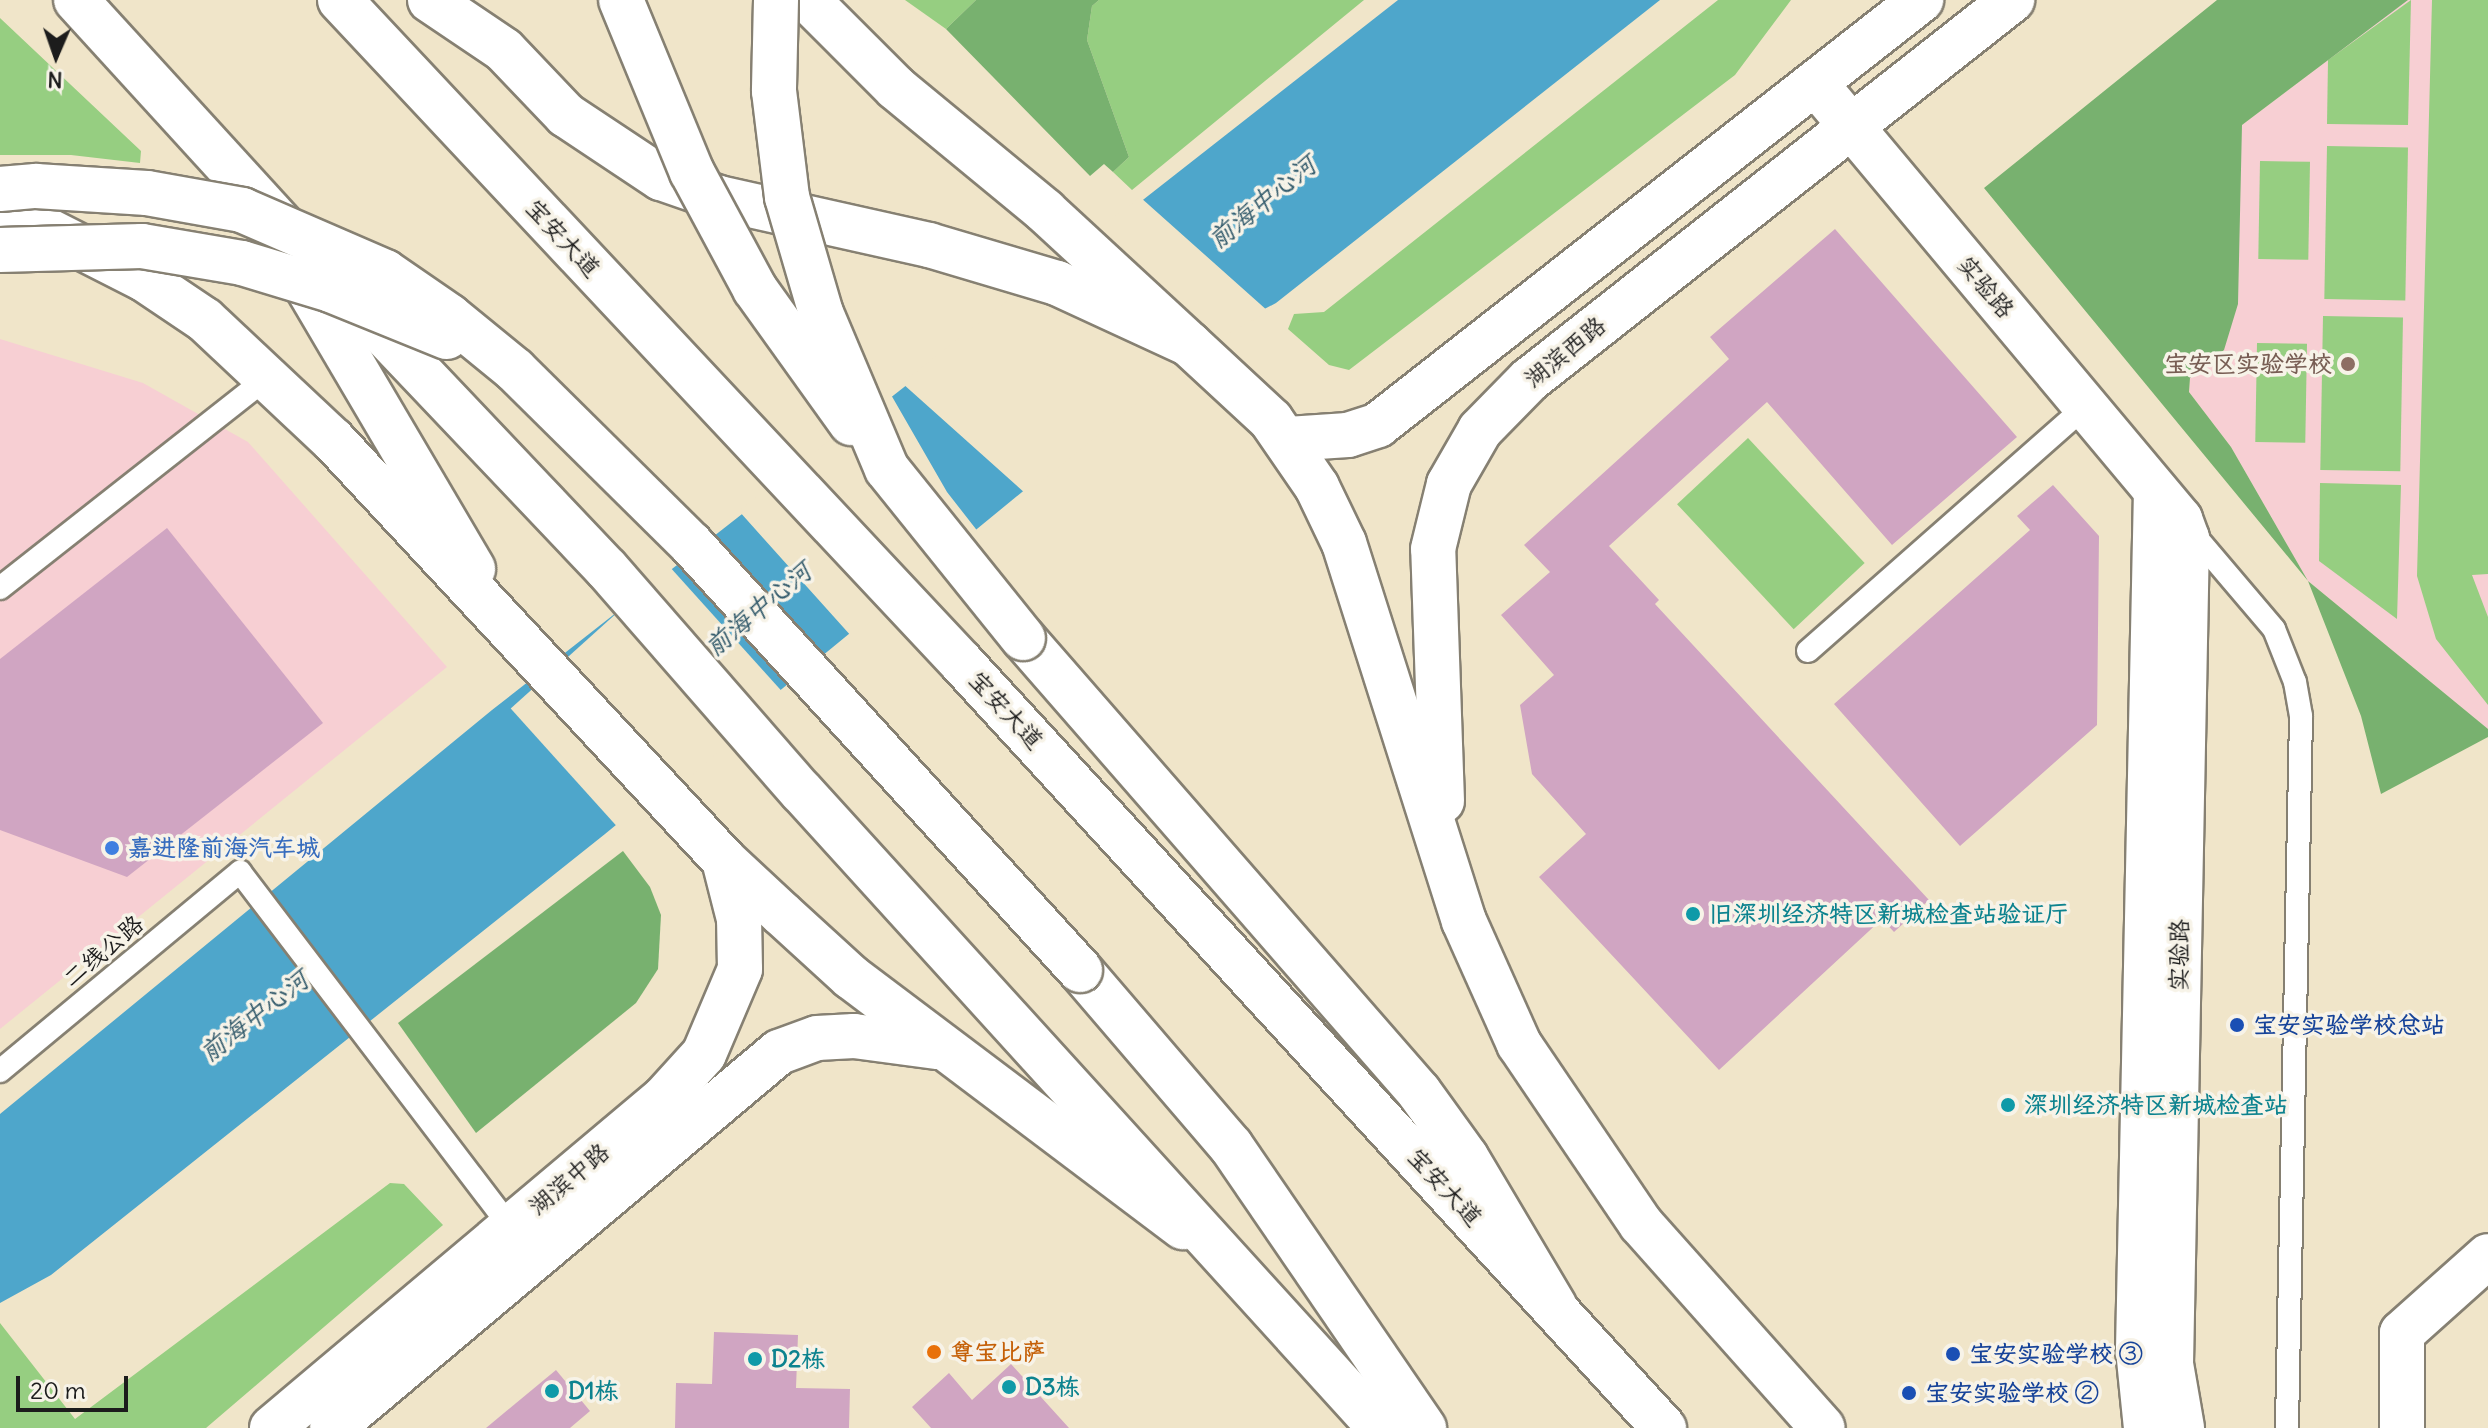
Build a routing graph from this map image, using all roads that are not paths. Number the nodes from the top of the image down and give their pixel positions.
1 (340, 0) edge
2 (430, 0) edge
3 (478, 0) edge
4 (621, 0) edge
5 (776, 0) edge
6 (808, 0) edge
7 (1921, 0) edge
8 (2012, 0) edge
9 (83, 8) edge
10 (504, 50) junction
11 (1815, 83) junction
12 (1852, 127) junction
13 (236, 178) junction
14 (0, 189) edge
15 (0, 206) edge
16 (0, 250) edge
17 (1567, 279) junction
18 (1598, 325) junction
19 (1189, 344) junction
20 (515, 370) junction
21 (269, 376) junction
22 (2085, 407) junction
23 (1280, 430) junction
24 (887, 469) junction
25 (2168, 505) junction
26 (0, 588) edge
27 (513, 631) junction
28 (1808, 651) dead end
29 (723, 859) junction
30 (1449, 871) junction
31 (943, 1048) junction
32 (0, 1071) edge
33 (613, 1166) junction
34 (511, 1228) junction
35 (2488, 1256) edge
36 (1230, 1261) junction
37 (1555, 1307) junction
38 (272, 1428) edge
39 (332, 1428) edge
40 (1380, 1428) edge
41 (1424, 1428) edge
42 (1664, 1428) edge
43 (1823, 1428) edge
44 (2146, 1428) edge
45 (2182, 1428) edge
46 (2287, 1428) edge
47 (2402, 1428) edge

1 - 37 main road, 宝安大道
2 - 10 main road
3 - 10 main road
4 - 24 main road, bridge
5 - 24 main road, bridge
6 - 19 main road
7 - 11 main road
8 - 12 main road, 湖滨西路
9 - 13 main road
10 - 19 main road
11 - 12 main road, 实验路
11 - 17 main road
12 - 18 main road, 湖滨西路
12 - 22 main road, 实验路
13 - 27 main road
13 - 36 main road
14 - 20 main road, bridge
15 - 21 main road
16 - 20 main road, bridge
17 - 18 main road
17 - 23 main road
18 - 30 main road, 湖滨西路
19 - 23 main road
20 - 41 main road, bridge
21 - 26 lane
21 - 27 main road
22 - 25 main road, 实验路
22 - 28 lane
23 - 30 main road
24 - 37 main road, bridge
25 - 44 main road, 实验路
25 - 45 main road, 实验路
25 - 46 lane
27 - 29 main road
29 - 31 main road
29 - 33 main road, 湖滨中路
30 - 43 main road
31 - 33 main road, 湖滨中路
31 - 36 main road
32 - 34 lane, 二线公路
33 - 34 main road, 湖滨中路
33 - 39 main road, 湖滨中路
34 - 38 main road, 湖滨中路
35 - 47 main road
36 - 40 main road
37 - 42 main road, 宝安大道

